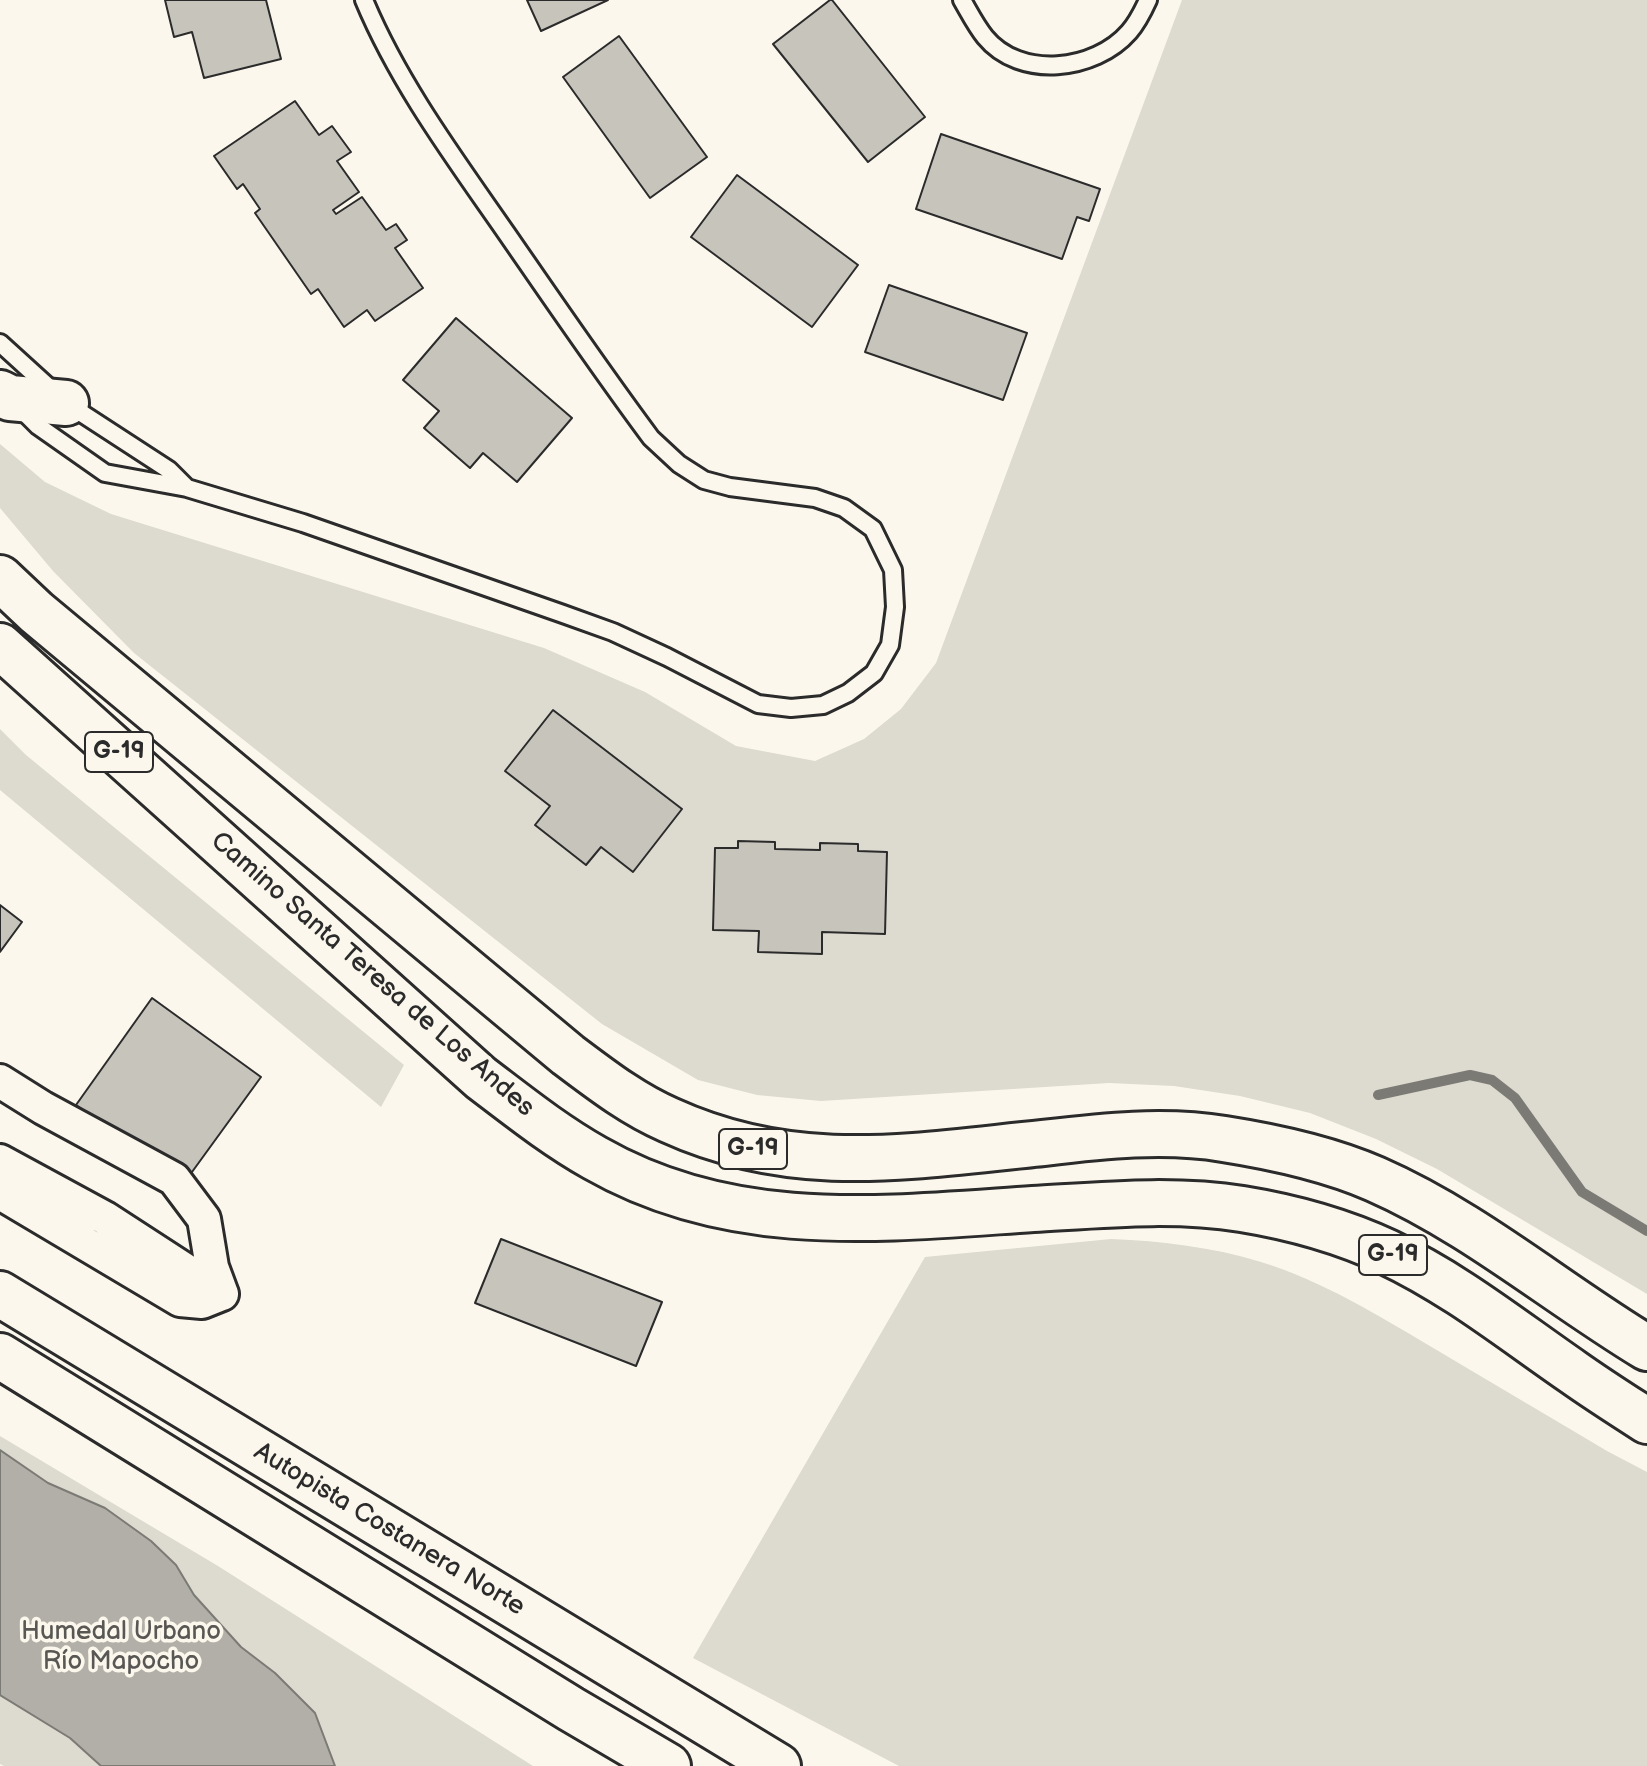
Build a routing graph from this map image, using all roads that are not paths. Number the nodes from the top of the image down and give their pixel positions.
1 (364, 0) edge
2 (962, 0) edge
3 (1148, 0) edge
4 (0, 343) edge
5 (3, 392) edge
6 (66, 403) junction
7 (187, 488) junction
8 (0, 578) edge
9 (0, 646) edge
10 (0, 1081) edge
11 (0, 1161) edge
12 (0, 1193) edge
13 (0, 1294) edge
14 (222, 1294) junction
15 (1647, 1348) edge
16 (0, 1356) edge
17 (1647, 1421) edge
18 (668, 1766) edge
19 (778, 1766) edge

1 - 7 lane
2 - 3 lane
4 - 6 lane
5 - 6 main road
5 - 7 lane
6 - 7 lane
8 - 15 main road, G-19
9 - 17 main road, Camino Santa Teresa de Los Andes / G-19
10 - 14 street
11 - 14 street
12 - 14 street
13 - 19 main road, Autopista Costanera Norte
16 - 18 main road, Autopista Costanera Norte

